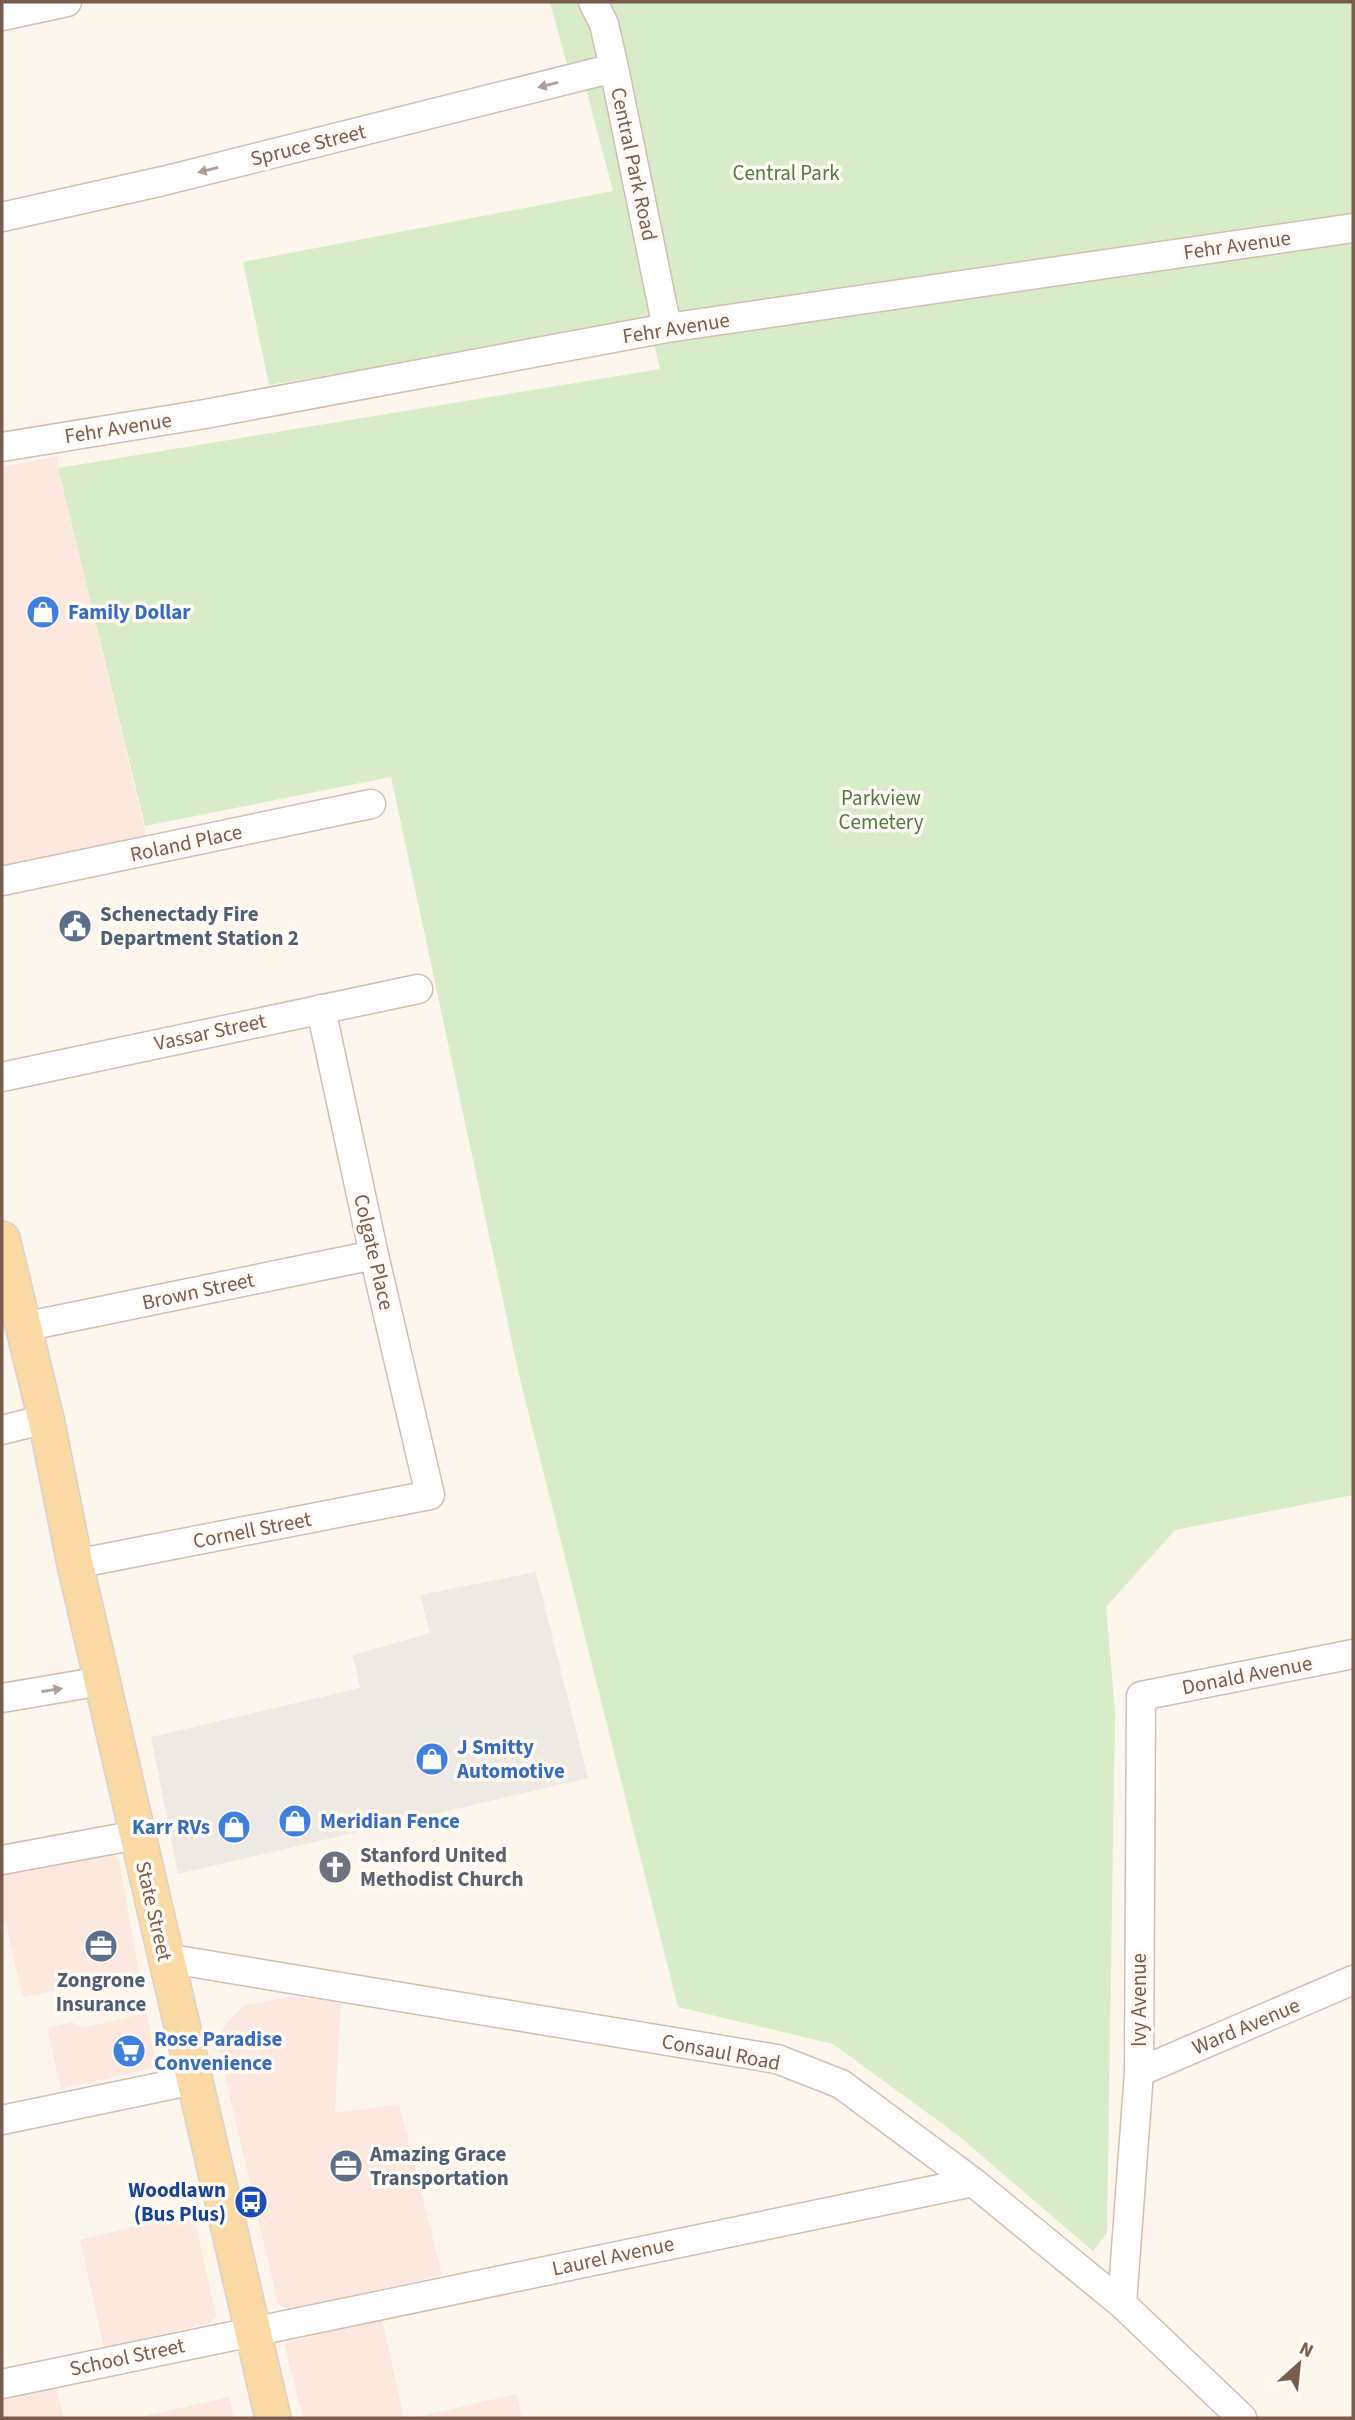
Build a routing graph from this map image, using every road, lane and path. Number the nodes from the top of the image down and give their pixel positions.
1 (67, 2) edge
2 (593, 2) edge
3 (2, 16) edge
4 (614, 68) junction
5 (2, 217) edge
6 (1353, 228) edge
7 (667, 328) junction
8 (2, 447) edge
9 (370, 804) dead end
10 (2, 881) edge
11 (418, 989) dead end
12 (321, 1009) junction
13 (2, 1077) edge
14 (2, 1239) edge
15 (374, 1255) junction
16 (23, 1327) junction
17 (46, 1419) junction
18 (2, 1430) edge
19 (430, 1495) joint
20 (75, 1564) junction
21 (1353, 1654) edge
22 (102, 1681) junction
23 (1141, 1696) joint
24 (2, 1698) edge
25 (137, 1835) junction
26 (2, 1860) edge
27 (165, 1958) junction
28 (1353, 1980) edge
29 (1139, 2072) junction
30 (194, 2080) junction
31 (2, 2120) edge
32 (972, 2182) junction
33 (1122, 2304) junction
34 (253, 2330) junction
35 (2, 2384) edge
36 (273, 2418) edge
37 (1242, 2418) edge

1 - 3 street
2 - 4 street, Central Park Road
4 -> 5 street, Spruce Street
4 - 7 street, Central Park Road
6 - 7 street, Fehr Avenue
7 - 8 street, Fehr Avenue
9 - 10 street, Roland Place
11 - 12 street, Vassar Street
12 - 13 street, Vassar Street
12 - 15 street, Colgate Place
14 - 16 main road, State Street
15 - 16 street, Brown Street
15 - 19 street, Colgate Place
16 - 17 main road, State Street
17 - 18 street
17 - 20 main road, State Street
19 - 20 street, Cornell Street
20 - 22 main road, State Street
21 - 23 street, Donald Avenue
24 -> 22 street
22 - 25 main road, State Street
23 - 29 street, Ivy Avenue
25 - 26 street
25 - 27 main road, State Street
27 - 30 main road, State Street
27 - 32 street, Consaul Road
28 - 29 street, Ward Avenue
29 - 33 street, Ivy Avenue
30 - 31 street
30 - 34 main road, State Street
32 - 33 street, Consaul Road
32 - 34 street, Laurel Avenue
33 - 37 street, Consaul Road
34 - 35 street, School Street
34 - 36 main road, State Street

